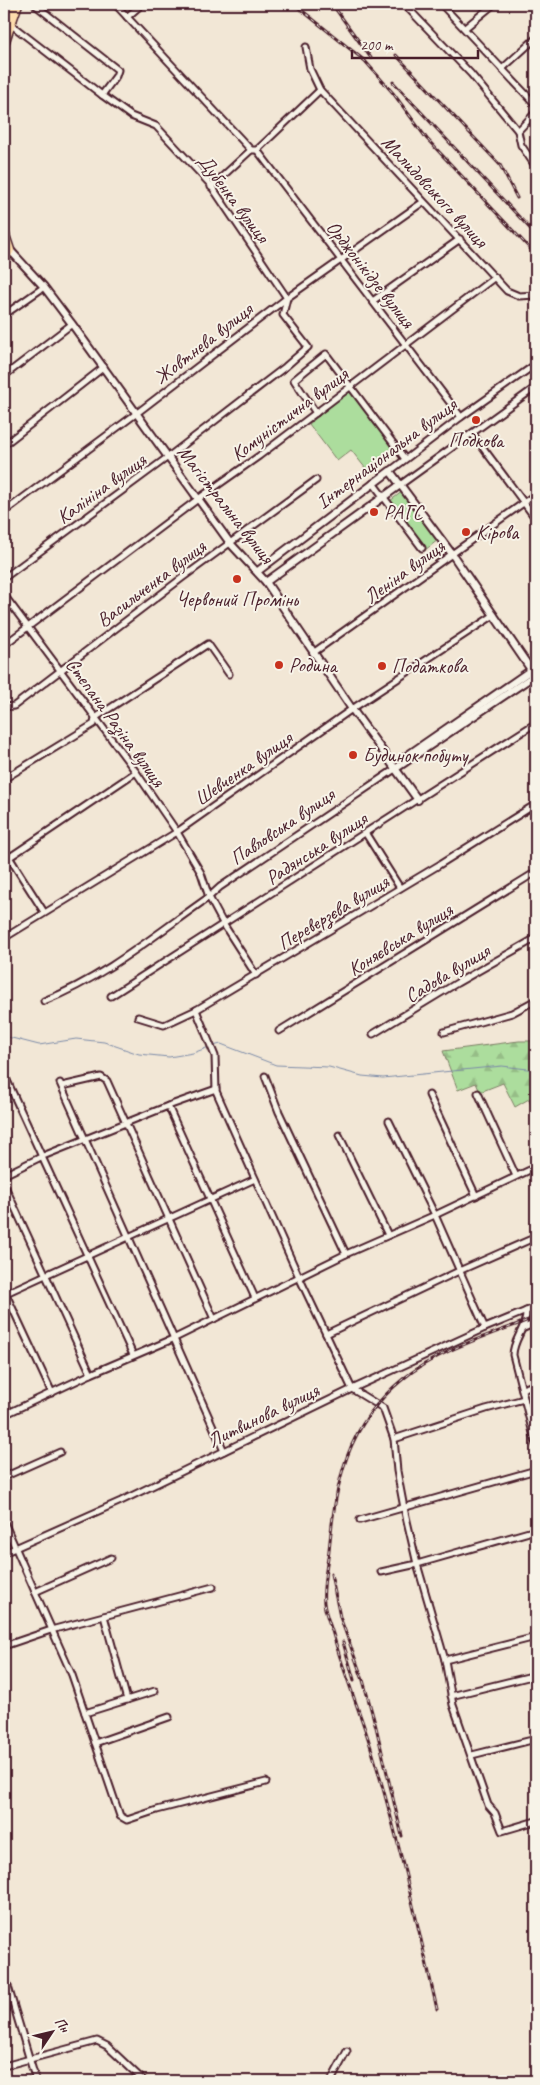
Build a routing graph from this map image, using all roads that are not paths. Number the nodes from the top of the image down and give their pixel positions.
1 (10, 4) edge
2 (18, 4) edge
3 (34, 4) edge
4 (115, 4) edge
5 (142, 4) edge
6 (404, 4) edge
7 (441, 4) edge
8 (494, 4) edge
9 (127, 17) junction
10 (6, 22) edge
11 (465, 28) junction
12 (536, 38) edge
13 (4, 44) edge
14 (306, 47) dead end
15 (502, 69) junction
16 (320, 90) junction
17 (102, 95) junction
18 (536, 105) edge
19 (536, 112) edge
20 (518, 131) junction
21 (251, 150) junction
22 (258, 150) junction
23 (536, 167) edge
24 (212, 187) junction
25 (423, 202) junction
26 (4, 232) edge
27 (460, 239) junction
28 (10, 250) junction
29 (4, 261) edge
30 (341, 261) junction
31 (495, 278) junction
32 (44, 287) junction
33 (536, 295) edge
34 (287, 298) junction
35 (374, 300) junction
36 (4, 316) edge
37 (72, 324) junction
38 (406, 344) junction
39 (536, 364) edge
40 (104, 367) junction
41 (4, 376) edge
42 (352, 386) junction
43 (536, 387) edge
44 (137, 413) junction
45 (316, 413) junction
46 (461, 417) junction
47 (472, 433) junction
48 (4, 445) edge
49 (168, 457) junction
50 (406, 459) junction
51 (390, 471) junction
52 (316, 480) dead end
53 (374, 484) junction
54 (400, 485) junction
55 (536, 494) edge
56 (384, 498) junction
57 (198, 499) junction
58 (524, 503) junction
59 (4, 512) edge
60 (536, 519) edge
61 (230, 543) junction
62 (422, 548) dead end
63 (452, 554) junction
64 (258, 571) junction
65 (4, 578) edge
66 (266, 582) junction
67 (4, 595) edge
68 (494, 615) junction
69 (28, 628) junction
70 (4, 645) edge
71 (314, 653) junction
72 (60, 670) junction
73 (535, 673) edge
74 (229, 674) dead end
75 (4, 707) edge
76 (352, 710) junction
77 (95, 718) junction
78 (536, 723) edge
79 (394, 767) junction
80 (136, 772) junction
81 (4, 779) edge
82 (418, 800) junction
83 (536, 804) edge
84 (177, 832) junction
85 (366, 834) junction
86 (4, 850) edge
87 (6, 859) edge
88 (536, 872) edge
89 (400, 888) junction
90 (208, 897) junction
91 (44, 912) junction
92 (224, 924) junction
93 (4, 938) edge
94 (536, 938) edge
95 (256, 976) junction
96 (111, 996) dead end
97 (536, 1000) edge
98 (44, 1001) dead end
99 (196, 1010) junction
100 (138, 1017) dead end
101 (279, 1031) dead end
102 (444, 1032) dead end
103 (373, 1034) dead end
104 (4, 1074) edge
105 (265, 1076) dead end
106 (216, 1089) junction
107 (478, 1093) dead end
108 (429, 1095) dead end
109 (168, 1106) junction
110 (389, 1121) dead end
111 (126, 1123) junction
112 (338, 1135) dead end
113 (85, 1139) junction
114 (43, 1156) junction
115 (536, 1167) edge
116 (4, 1175) edge
117 (516, 1176) junction
118 (255, 1180) junction
119 (4, 1184) edge
120 (476, 1196) junction
121 (210, 1199) junction
122 (435, 1215) junction
123 (170, 1218) junction
124 (388, 1235) junction
125 (536, 1236) edge
126 (129, 1238) junction
127 (346, 1254) junction
128 (88, 1256) junction
129 (459, 1271) junction
130 (46, 1274) junction
131 (299, 1277) junction
132 (4, 1292) edge
133 (256, 1298) junction
134 (536, 1307) edge
135 (526, 1311) junction
136 (214, 1319) junction
137 (536, 1323) edge
138 (485, 1328) junction
139 (523, 1328) junction
140 (326, 1334) junction
141 (175, 1338) junction
142 (133, 1355) junction
143 (91, 1374) junction
144 (536, 1384) edge
145 (352, 1389) junction
146 (522, 1389) junction
147 (52, 1393) junction
148 (524, 1399) junction
149 (4, 1400) edge
150 (6, 1414) edge
151 (394, 1439) junction
152 (536, 1445) edge
153 (224, 1451) junction
154 (60, 1452) dead end
155 (536, 1470) edge
156 (4, 1477) edge
157 (404, 1508) junction
158 (360, 1520) dead end
159 (4, 1522) edge
160 (536, 1530) edge
161 (15, 1547) junction
162 (4, 1553) edge
163 (112, 1558) dead end
164 (417, 1564) junction
165 (381, 1572) dead end
166 (213, 1586) dead end
167 (35, 1592) junction
168 (104, 1616) junction
169 (51, 1630) junction
170 (536, 1637) edge
171 (4, 1646) edge
172 (445, 1660) junction
173 (536, 1675) edge
174 (154, 1691) dead end
175 (452, 1696) junction
176 (127, 1700) junction
177 (85, 1713) junction
178 (169, 1717) dead end
179 (536, 1739) edge
180 (95, 1743) junction
181 (472, 1755) junction
182 (266, 1782) dead end
183 (536, 1821) edge
184 (4, 1973) edge
185 (346, 2050) dead end
186 (28, 2059) junction
187 (4, 2066) edge
188 (36, 2081) edge
189 (144, 2081) edge
190 (332, 2081) edge

1 - 10 main road
2 - 10 main road
3 - 17 street
4 - 9 street
5 - 9 street
6 - 20 street
7 - 11 street
8 - 11 street
9 - 21 street
10 - 13 main road
10 - 17 street, Дубенка вулиця
11 - 15 street
12 - 15 street
14 - 16 street, Малидовського вулиця
15 - 18 street
16 - 22 street
16 - 25 street, Малидовського вулиця
17 - 24 street, Дубенка вулиця
19 - 20 street
20 - 23 street
21 - 22 street
21 - 24 street
22 - 30 street, Орджонікідзе вулиця
24 - 34 street, Дубенка вулиця
25 - 27 street, Малидовського вулиця
25 - 30 street, Жовтнева вулиця
26 - 28 main road, Магістральна вулиця
27 - 31 street, Малидовського вулиця
27 - 35 street
28 - 29 main road
28 - 32 street, Магістральна вулиця
30 - 34 street, Жовтнева вулиця
30 - 35 street, Орджонікідзе вулиця
31 - 33 street, Малидовського вулиця
31 - 38 street, Комуністична вулиця
32 - 36 street
32 - 37 street, Магістральна вулиця
34 - 44 street, Жовтнева вулиця
34 - 49 street, Калініна вулиця
35 - 38 street, Орджонікідзе вулиця
37 - 40 street, Магістральна вулиця
37 - 41 street
38 - 42 street, Комуністична вулиця
38 - 46 street, Орджонікідзе вулиця
39 - 46 street, Інтернаціональна вулиця
40 - 44 street, Магістральна вулиця
40 - 48 street
42 - 45 street, Комуністична вулиця
42 - 45 street
42 - 50 street
43 - 47 street, Інтернаціональна вулиця
44 - 49 street, Магістральна вулиця
44 - 59 street, Жовтнева вулиця
45 - 57 street, Комуністична вулиця
46 - 50 street, Інтернаціональна вулиця
47 - 54 street, Інтернаціональна вулиця
47 - 58 street
49 - 57 street, Магістральна вулиця
49 - 65 street, Калініна вулиця
50 - 51 street, Інтернаціональна вулиця
51 - 53 street, Інтернаціональна вулиця
51 - 54 street
52 - 61 street, Васильченка вулиця
53 - 56 street
53 - 64 street, Інтернаціональна вулиця
54 - 56 street, Інтернаціональна вулиця
54 - 63 street
55 - 58 street, Леніна вулиця
56 - 62 street
56 - 66 street, Інтернаціональна вулиця
57 - 61 street, Магістральна вулиця
57 - 69 street, Комуністична вулиця
58 - 60 street
58 - 63 street, Леніна вулиця
61 - 64 street, Магістральна вулиця
61 - 72 street, Васильченка вулиця
63 - 68 street
63 - 71 street, Леніна вулиця
64 - 66 street, Магістральна вулиця
66 - 71 street, Магістральна вулиця
67 - 69 street, Степана Разіна вулиця
68 - 73 street
68 - 76 street, Шевченка вулиця
69 - 70 street, Комуністична вулиця
69 - 72 street, Степана Разіна вулиця
71 - 76 street, Магістральна вулиця
72 - 75 street, Васильченка вулиця
72 - 77 street, Степана Разіна вулиця
73 - 79 street, Павловська вулиця
74 - 77 street
76 - 79 street, Магістральна вулиця
76 - 84 street, Шевченка вулиця
77 - 80 street, Степана Разіна вулиця
77 - 81 street
78 - 82 street, Радянська вулиця
79 - 82 street, Магістральна вулиця
79 - 90 street, Павловська вулиця
80 - 84 street, Степана Разіна вулиця
80 - 87 street
82 - 85 street, Радянська вулиця
83 - 89 street, Переверзєва вулиця
84 - 90 street, Степана Разіна вулиця
84 - 91 street, Шевченка вулиця
85 - 89 street
85 - 92 street, Радянська вулиця
86 - 87 street
87 - 91 street
88 - 101 street, Коняєвська вулиця
89 - 95 street, Переверзєва вулиця
90 - 92 street, Степана Разіна вулиця
90 - 98 street, Павловська вулиця
91 - 93 street, Шевченка вулиця
92 - 95 street, Степана Разіна вулиця
92 - 96 street, Радянська вулиця
94 - 103 street, Садова вулиця
95 - 99 street, Переверзєва вулиця
97 - 102 street
99 - 100 street, Переверзєва вулиця
99 - 106 street
104 - 114 street
105 - 127 street
106 - 109 street
106 - 118 street
107 - 117 street
108 - 120 street
109 - 111 street
109 - 121 street
110 - 122 street
111 - 113 street
111 - 113 street
111 - 123 street
112 - 124 street
113 - 114 street
113 - 126 street
114 - 116 street
114 - 128 street
115 - 117 street
117 - 120 street
118 - 121 street
118 - 131 street
119 - 130 street
120 - 122 street
121 - 123 street
121 - 133 street
122 - 124 street
122 - 129 street
123 - 126 street
123 - 136 street
124 - 127 street
125 - 129 street
126 - 128 street
126 - 141 street
127 - 131 street
128 - 130 street
128 - 142 street
129 - 138 street
129 - 140 street
130 - 132 street
130 - 143 street
131 - 133 street
131 - 140 street
132 - 147 street
133 - 136 street
134 - 135 street, Литвинова вулиця
135 - 138 street, Литвинова вулиця
135 - 139 street
136 - 141 street
137 - 139 street
138 - 145 street, Литвинова вулиця
139 - 146 street
140 - 145 street
141 - 142 street
141 - 153 street
142 - 143 street
143 - 147 street
144 - 146 street
145 - 151 street
145 - 153 street, Литвинова вулиця
146 - 148 street
147 - 150 street
148 - 151 street
148 - 152 street
149 - 150 street
151 - 157 street
153 - 161 street, Литвинова вулиця
154 - 156 street
155 - 157 street
157 - 158 street
157 - 164 street
159 - 161 street
160 - 164 street
161 - 162 street, Литвинова вулиця
161 - 167 street
163 - 167 street
164 - 165 street
164 - 172 street
166 - 168 street
167 - 169 street
168 - 169 street
168 - 176 street
169 - 171 street
169 - 177 street
170 - 172 street
172 - 175 street
173 - 175 street
174 - 176 street
175 - 181 street
176 - 177 street
177 - 180 street
178 - 180 street
179 - 181 street
180 - 182 street
181 - 183 street
184 - 186 street
185 - 190 street
186 - 187 street
186 - 188 street
186 - 189 street

